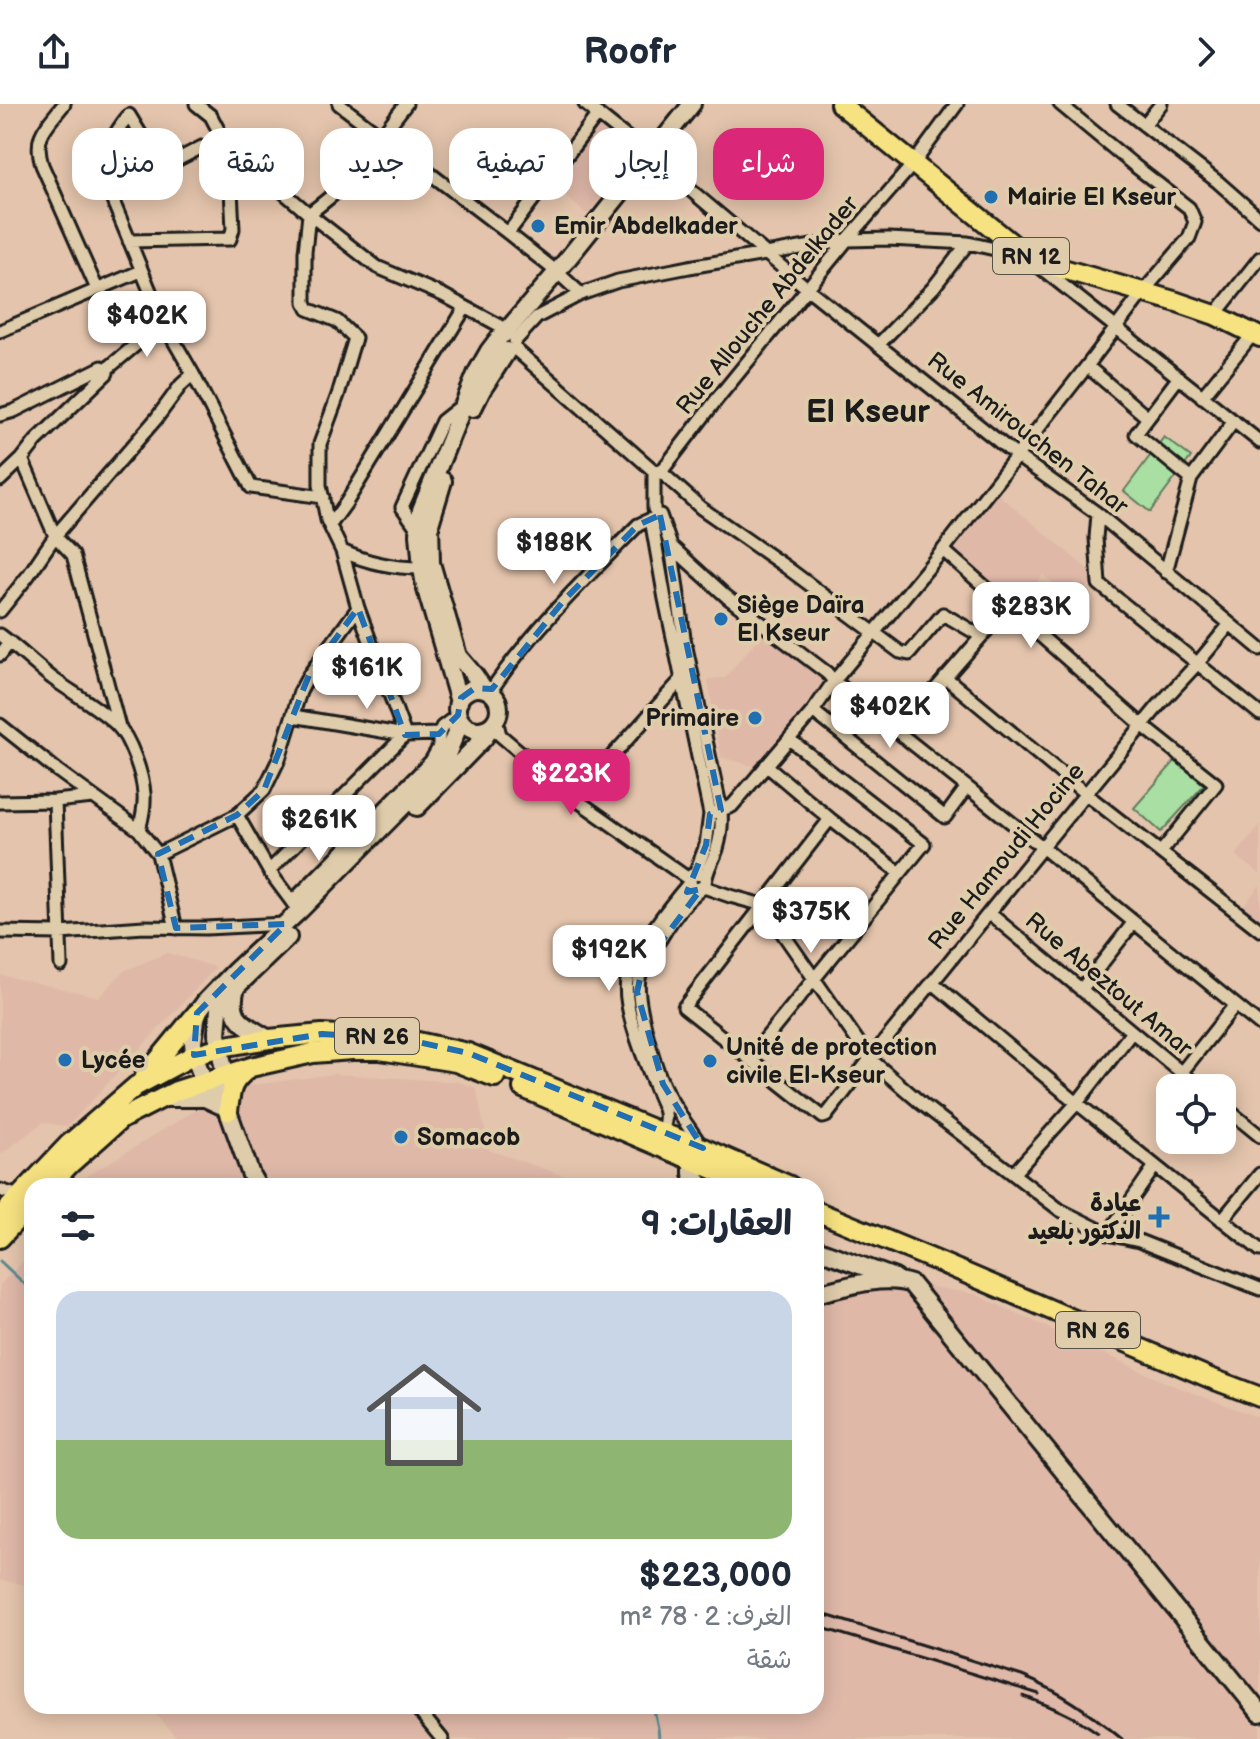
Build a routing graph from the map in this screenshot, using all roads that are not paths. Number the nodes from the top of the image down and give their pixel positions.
1 (64, 104) edge
2 (139, 104) edge
3 (196, 104) edge
4 (339, 104) edge
5 (406, 104) edge
6 (585, 104) edge
7 (692, 104) edge
8 (840, 104) edge
9 (957, 104) edge
10 (1060, 104) edge
11 (1117, 104) edge
12 (1161, 104) edge
13 (598, 114) junction
14 (129, 115) junction
15 (1144, 125) junction
16 (217, 128) edge
17 (373, 128) edge
18 (386, 128) edge
19 (615, 128) edge
20 (673, 128) edge
21 (199, 149) edge
22 (914, 163) junction
23 (433, 175) edge
24 (697, 195) edge
25 (232, 200) edge
26 (293, 200) edge
27 (326, 200) edge
28 (615, 200) edge
29 (309, 214) junction
30 (1260, 219) edge
31 (508, 233) junction
32 (847, 240) junction
33 (129, 241) junction
34 (968, 243) junction
35 (767, 254) junction
36 (1260, 258) edge
37 (141, 271) junction
38 (557, 272) junction
39 (97, 289) junction
40 (808, 289) junction
41 (1143, 292) junction
42 (581, 294) junction
43 (465, 308) junction
44 (1220, 310) junction
45 (163, 322) junction
46 (1115, 328) junction
47 (0, 331) edge
48 (1257, 336) edge
49 (508, 340) junction
50 (878, 345) junction
51 (1087, 366) junction
52 (107, 369) junction
53 (193, 374) junction
54 (1179, 377) junction
55 (1202, 397) junction
56 (0, 415) edge
57 (1148, 418) junction
58 (1234, 421) junction
59 (1260, 442) edge
60 (1017, 456) junction
61 (22, 459) junction
62 (657, 471) junction
63 (1191, 479) junction
64 (0, 480) edge
65 (323, 497) junction
66 (1098, 514) junction
67 (655, 515) junction
68 (330, 525) junction
69 (55, 536) junction
70 (671, 546) junction
71 (943, 550) junction
72 (342, 551) junction
73 (422, 568) junction
74 (1166, 572) junction
75 (1008, 606) junction
76 (358, 608) junction
77 (0, 611) edge
78 (1230, 624) junction
79 (874, 634) junction
80 (981, 636) junction
81 (5, 638) edge
82 (1260, 649) edge
83 (0, 655) edge
84 (1197, 664) junction
85 (945, 677) junction
86 (682, 679) junction
87 (834, 681) junction
88 (487, 690) junction
89 (813, 711) junction
90 (460, 713) junction
91 (1260, 714) edge
92 (293, 716) junction
93 (495, 722) junction
94 (0, 725) edge
95 (1142, 725) junction
96 (119, 727) junction
97 (898, 732) junction
98 (439, 734) junction
99 (405, 735) junction
100 (789, 739) junction
101 (766, 765) junction
102 (967, 787) junction
103 (1086, 794) junction
104 (93, 797) junction
105 (574, 798) junction
106 (55, 801) junction
107 (0, 802) edge
108 (715, 812) junction
109 (237, 815) junction
110 (830, 819) junction
111 (139, 830) junction
112 (1042, 847) junction
113 (1161, 852) junction
114 (158, 854) junction
115 (269, 871) junction
116 (900, 873) junction
117 (697, 881) junction
118 (763, 905) junction
119 (296, 906) junction
120 (989, 913) junction
121 (1134, 922) junction
122 (285, 924) junction
123 (176, 928) junction
124 (1260, 930) edge
125 (0, 932) edge
126 (60, 933) junction
127 (61, 965) dead end
128 (814, 979) junction
129 (932, 982) junction
130 (239, 985) junction
131 (1081, 990) junction
132 (1235, 1005) junction
133 (197, 1013) junction
134 (1260, 1025) edge
135 (1132, 1032) junction
136 (269, 1039) junction
137 (220, 1047) junction
138 (194, 1055) junction
139 (749, 1059) junction
140 (870, 1059) junction
141 (251, 1067) junction
142 (1181, 1073) joint
143 (225, 1075) junction
144 (204, 1082) junction
145 (136, 1086) junction
146 (161, 1097) junction
147 (1077, 1103) junction
148 (228, 1111) junction
149 (1236, 1116) edge
150 (662, 1133) junction
151 (1260, 1136) edge
152 (700, 1155) junction
153 (1155, 1166) junction
154 (1013, 1174) junction
155 (1260, 1174) edge
156 (43, 1178) edge
157 (57, 1178) edge
158 (253, 1178) edge
159 (695, 1178) edge
160 (739, 1178) edge
161 (767, 1178) edge
162 (0, 1190) edge
163 (24, 1199) edge
164 (24, 1201) edge
165 (824, 1202) edge
166 (24, 1203) edge
167 (824, 1214) edge
168 (0, 1217) edge
169 (1222, 1220) junction
170 (1108, 1234) junction
171 (0, 1238) edge
172 (1260, 1250) edge
173 (824, 1252) edge
174 (937, 1261) junction
175 (904, 1282) junction
176 (1260, 1289) edge
177 (824, 1292) edge
178 (1260, 1397) edge
179 (1260, 1713) edge
180 (422, 1714) edge
181 (442, 1739) edge

1 - 39 street
2 - 14 street
3 - 16 street
4 - 17 street
5 - 18 street
6 - 13 street, Rue Amirouchen Tahar
7 - 20 main road
8 - 22 main road, RN 12
9 - 22 street, Rue Allouche Abdelkader
10 - 41 street
11 - 15 street
12 - 15 street
13 - 19 street, Rue Amirouchen Tahar
13 - 31 street
14 - 21 street
14 - 33 street
15 - 30 street
22 - 32 street, Rue Allouche Abdelkader
22 - 41 main road, RN 12
23 - 31 street
24 - 35 street, Rue Amirouchen Tahar
25 - 33 street
26 - 29 street
27 - 29 street
28 - 38 main road
29 - 43 street
29 - 65 street
31 - 38 street
32 - 34 street
32 - 35 street
32 - 40 street, Rue Allouche Abdelkader
33 - 37 street
34 - 46 street
34 - 50 street
35 - 40 street, Rue Amirouchen Tahar
35 - 42 street
36 - 44 street
37 - 39 street
37 - 45 street
38 - 42 street
38 - 49 main road
39 - 47 street
40 - 50 street, Rue Amirouchen Tahar
40 - 62 street, Rue Allouche Abdelkader
41 - 44 main road, RN 12
41 - 46 street
42 - 49 street
43 - 49 street
43 - 68 street
44 - 48 main road, RN 12
45 - 52 street
45 - 53 street
46 - 51 street
46 - 54 street
48 - 55 street
49 - 62 street
49 - 73 main road
49 - 88 main road
50 - 60 street, Rue Amirouchen Tahar
51 - 57 street
51 - 60 street
52 - 56 street
52 - 61 street
53 - 65 street
53 - 69 street
54 - 55 street
54 - 57 street
55 - 58 street
57 - 63 street
58 - 59 street
58 - 63 street
60 - 66 street, Rue Amirouchen Tahar
60 - 71 street
61 - 64 street
61 - 69 street
62 - 67 street
62 - 79 street
63 - 74 street
65 - 68 street
66 - 74 street, Rue Amirouchen Tahar
66 - 84 street
67 - 70 street
67 - 86 street
67 - 88 street
68 - 72 street
69 - 77 street
69 - 96 street
70 - 87 street
70 - 108 street
71 - 75 street
71 - 79 street
72 - 73 street
72 - 76 street
73 - 90 main road
74 - 78 street, Rue Amirouchen Tahar
75 - 80 street
75 - 95 street
76 - 92 street
76 - 99 street
78 - 82 street, Rue Amirouchen Tahar
78 - 84 street, Rue Hamoudi Hocine
79 - 80 street
79 - 87 street
80 - 85 street
81 - 83 street
81 - 96 street
84 - 91 street
84 - 95 street, Rue Hamoudi Hocine
85 - 97 street
85 - 103 street
86 - 105 street
86 - 108 street
87 - 89 street
87 - 97 street
88 - 90 main road
88 - 93 main road
89 - 100 street
89 - 102 street
90 - 93 main road
90 - 98 street
90 - 119 main road
92 - 99 street
92 - 109 street
93 - 105 street
93 - 130 main road
94 - 104 street
95 - 103 street, Rue Hamoudi Hocine
95 - 113 street
96 - 111 street
97 - 102 street
98 - 99 street
98 - 119 street
99 - 115 street
100 - 101 street
100 - 116 street
101 - 108 street
101 - 110 street
102 - 112 street
103 - 112 street, Rue Hamoudi Hocine
103 - 113 street
104 - 106 street
104 - 111 street
105 - 117 street
106 - 107 street
106 - 126 street
108 - 117 street
109 - 114 street
109 - 115 street
110 - 116 street
110 - 118 street
111 - 114 street
112 - 120 street, Rue Hamoudi Hocine
112 - 121 street
113 - 124 street
114 - 123 street
115 - 119 street
116 - 128 street
117 - 118 street
117 - 150 street
117 - 152 street
118 - 128 street
118 - 139 street
119 - 122 main road
120 - 129 street, Rue Hamoudi Hocine
120 - 131 street, Rue Abeztout Amar
121 - 131 street
121 - 132 street
122 - 123 street
122 - 133 main road
123 - 126 street
125 - 126 street
126 - 127 street
128 - 139 street
128 - 140 street
129 - 140 street, Rue Hamoudi Hocine
129 - 147 street
130 - 136 main road
130 - 137 main road
131 - 135 street, Rue Abeztout Amar
132 - 134 street
132 - 142 street
133 - 138 main road
133 - 145 main road
135 - 142 street, Rue Abeztout Amar
135 - 147 street
136 - 137 main road, RN 26
136 - 150 main road, RN 26
137 - 138 main road, RN 26
137 - 143 main road
138 - 144 main road
138 - 145 main road, RN 26
139 - 140 street, Rue Hamoudi Hocine
140 - 154 street
141 - 143 main road, RN 26
141 - 148 main road
141 - 152 main road, RN 26
143 - 144 main road, RN 26
143 - 148 main road
144 - 146 main road, RN 26
144 - 148 main road
145 - 156 main road, RN 26
146 - 148 main road
146 - 157 main road, RN 26
147 - 153 street
147 - 154 street
148 - 158 main road
149 - 151 street
150 - 152 main road, RN 26
152 - 159 main road
152 - 160 main road, RN 26
152 - 161 main road, RN 26
153 - 169 street
153 - 170 street
154 - 170 street
155 - 169 street
162 - 163 street
164 - 168 main road, RN 26
165 - 174 main road, RN 26
166 - 171 main road, RN 26
167 - 174 main road, RN 26
169 - 172 street
170 - 176 street
173 - 175 main road
174 - 178 main road, RN 26
175 - 177 main road
175 - 179 main road
180 - 181 street

